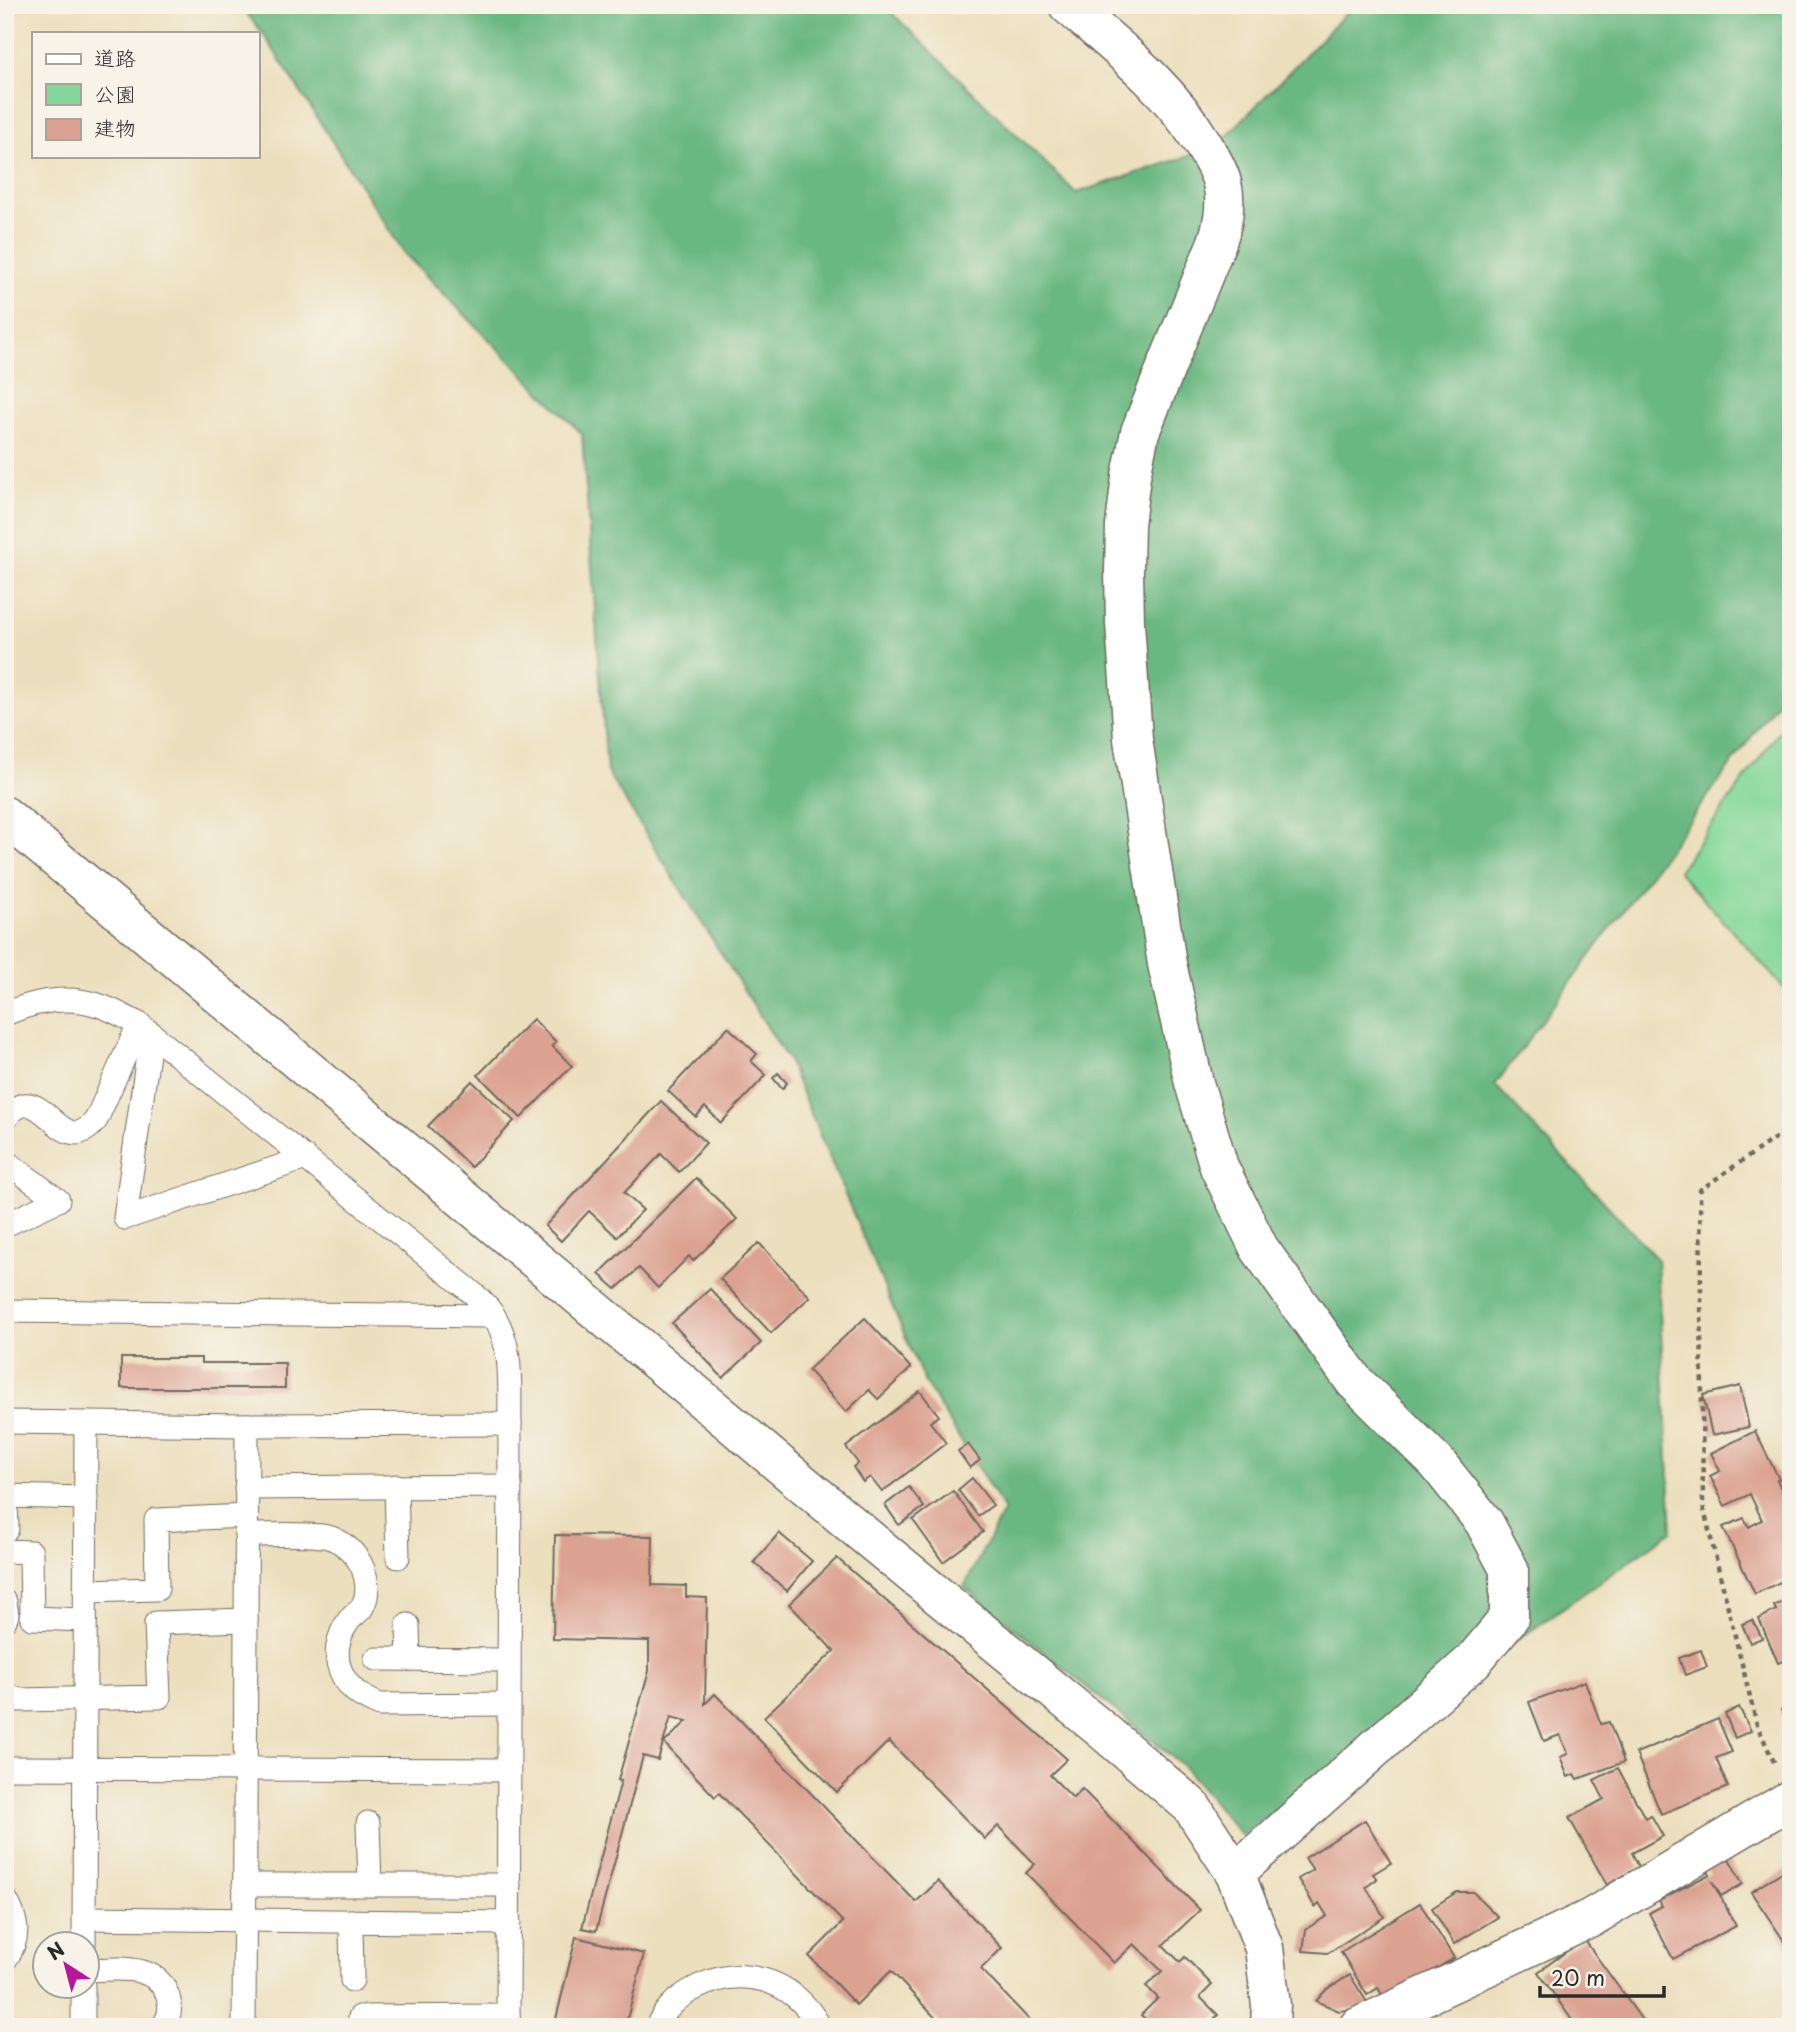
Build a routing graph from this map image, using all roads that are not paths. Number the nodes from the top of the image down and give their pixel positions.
1 (1068, 5) edge
2 (5, 816) edge
3 (5, 1014) edge
4 (145, 1029) junction
5 (5, 1119) edge
6 (306, 1158) junction
7 (5, 1161) edge
8 (5, 1226) edge
9 (5, 1311) edge
10 (494, 1316) junction
11 (5, 1422) edge
12 (86, 1423) junction
13 (510, 1424) junction
14 (247, 1425) junction
15 (396, 1486) junction
16 (510, 1486) junction
17 (246, 1488) junction
18 (6, 1496) edge
19 (86, 1499) junction
20 (246, 1526) junction
21 (6, 1540) edge
22 (398, 1557) dead end
23 (85, 1591) junction
24 (5, 1602) edge
25 (5, 1620) edge
26 (85, 1620) junction
27 (246, 1620) junction
28 (408, 1625) dead end
29 (376, 1659) dead end
30 (409, 1659) junction
31 (508, 1660) junction
32 (5, 1694) edge
33 (85, 1699) junction
34 (508, 1704) junction
35 (5, 1768) edge
36 (85, 1769) junction
37 (245, 1770) junction
38 (508, 1770) junction
39 (1791, 1799) edge
40 (368, 1823) dead end
41 (1235, 1873) junction
42 (244, 1885) junction
43 (370, 1885) junction
44 (509, 1885) junction
45 (5, 1898) edge
46 (84, 1918) junction
47 (244, 1921) junction
48 (351, 1921) junction
49 (509, 1923) junction
50 (84, 1930) edge
51 (5, 1960) edge
52 (102, 1970) edge
53 (352, 1980) dead end
54 (83, 2000) edge
55 (508, 2021) edge
56 (83, 2027) edge
57 (162, 2027) edge
58 (244, 2027) edge
59 (360, 2027) edge
60 (657, 2027) edge
61 (820, 2027) edge
62 (1270, 2027) edge
63 (1358, 2027) edge

1 - 41 street
2 - 41 street
3 - 4 lane
4 - 5 lane
4 - 6 lane
4 - 6 lane
6 - 10 lane
7 - 8 lane
9 - 10 lane
10 - 13 lane
11 - 12 lane
12 - 14 lane
12 - 19 lane
13 - 14 lane
13 - 16 lane
14 - 17 lane
15 - 16 lane
15 - 17 lane
15 - 22 lane
16 - 31 lane
17 - 20 lane
18 - 19 lane
18 - 21 lane
19 - 23 lane
20 - 23 lane
20 - 27 lane
20 - 34 lane
21 - 26 lane
23 - 26 lane
24 - 25 lane
26 - 33 lane
27 - 33 lane
27 - 37 lane
28 - 30 lane
29 - 30 lane
30 - 31 lane
31 - 34 lane
32 - 33 lane
33 - 36 lane
34 - 38 lane
35 - 36 lane
36 - 37 lane
36 - 46 lane
37 - 38 lane
37 - 42 lane
38 - 44 lane
39 - 63 street
40 - 43 lane
41 - 62 street
42 - 43 lane
42 - 47 lane
43 - 44 lane
44 - 49 lane
45 - 51 lane
46 - 47 lane
46 - 50 lane
47 - 48 lane
47 - 58 lane
48 - 49 lane
48 - 53 lane
49 - 55 lane
52 - 57 lane
54 - 56 lane
55 - 59 lane
60 - 61 lane

